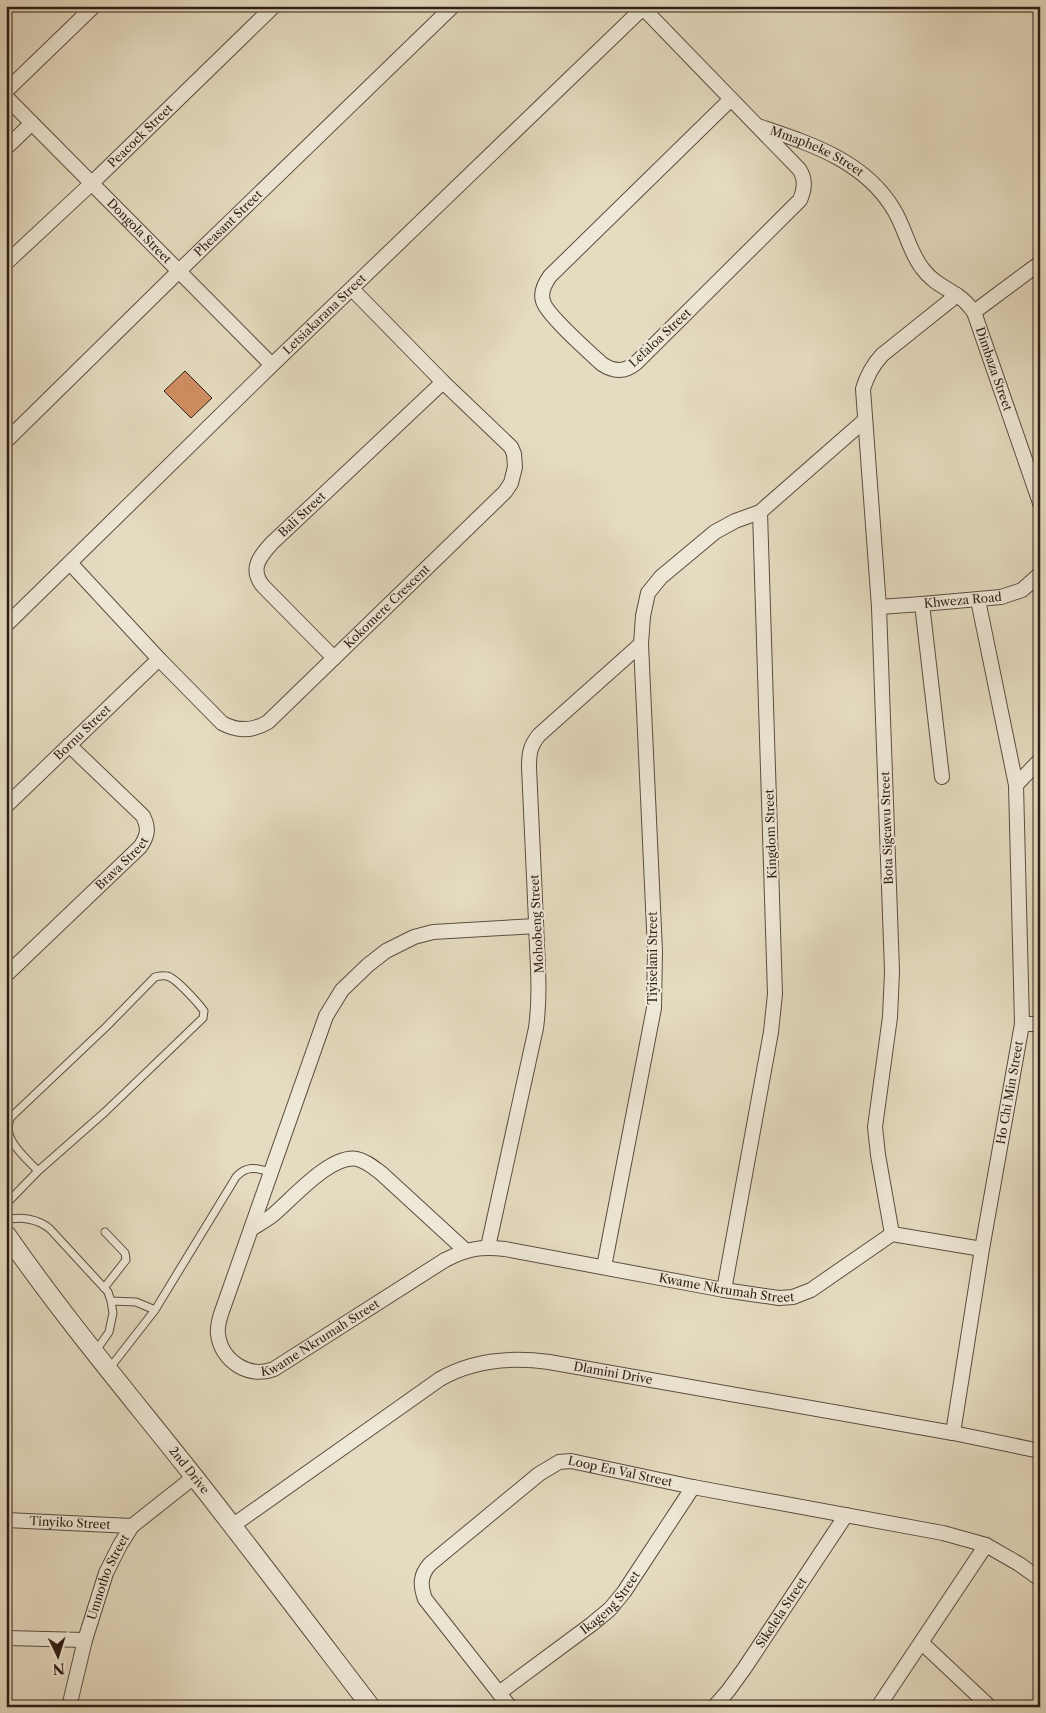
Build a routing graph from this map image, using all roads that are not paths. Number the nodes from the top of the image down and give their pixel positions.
1 (94, 6) edge
2 (274, 6) edge
3 (453, 6) edge
4 (643, 7) edge
5 (6, 91) edge
6 (6, 97) edge
7 (731, 100) junction
8 (32, 123) junction
9 (758, 126) junction
10 (6, 148) edge
11 (92, 183) junction
12 (6, 263) edge
13 (1040, 263) edge
14 (179, 271) junction
15 (352, 289) junction
16 (957, 295) junction
17 (974, 312) junction
18 (272, 365) junction
19 (443, 382) junction
20 (865, 420) junction
21 (6, 441) edge
22 (1040, 503) edge
23 (760, 512) junction
24 (70, 563) junction
25 (1040, 574) edge
26 (978, 600) junction
27 (922, 604) junction
28 (879, 606) junction
29 (6, 625) edge
30 (641, 644) junction
31 (334, 658) junction
32 (158, 659) junction
33 (69, 745) junction
34 (1040, 760) edge
35 (942, 777) dead end
36 (1016, 785) junction
37 (6, 806) edge
38 (536, 926) junction
39 (6, 975) edge
40 (1022, 1024) junction
41 (1040, 1024) edge
42 (38, 1171) junction
43 (271, 1172) junction
44 (6, 1204) edge
45 (6, 1220) edge
46 (251, 1229) junction
47 (105, 1232) dead end
48 (6, 1234) edge
49 (892, 1234) junction
50 (488, 1247) junction
51 (982, 1249) junction
52 (466, 1251) junction
53 (604, 1267) junction
54 (104, 1288) junction
55 (724, 1290) junction
56 (112, 1301) junction
57 (155, 1310) junction
58 (95, 1352) junction
59 (108, 1370) junction
60 (953, 1433) junction
61 (1040, 1451) edge
62 (194, 1478) junction
63 (693, 1487) junction
64 (846, 1515) junction
65 (6, 1520) edge
66 (132, 1526) junction
67 (232, 1526) junction
68 (986, 1545) junction
69 (1040, 1580) edge
70 (6, 1638) edge
71 (85, 1640) junction
72 (922, 1643) junction
73 (499, 1693) junction
74 (69, 1707) edge
75 (371, 1707) edge
76 (510, 1707) edge
77 (714, 1707) edge
78 (878, 1707) edge
79 (990, 1707) edge

1 - 5 street
2 - 11 street, Peacock Street
3 - 14 street, Pheasant Street
4 - 7 street, Mmapheke Street
4 - 15 street, Letsiakarana Street
6 - 8 street, Dongola Street
7 - 9 street, Mmapheke Street
7 - 9 street, Lefaloa Street
8 - 10 street
8 - 11 street, Dongola Street
9 - 16 street, Mmapheke Street
11 - 12 street, Peacock Street
11 - 14 street, Dongola Street
13 - 17 street, Dimbaza Street
14 - 18 street, Dongola Street
14 - 21 street, Pheasant Street
15 - 18 street, Letsiakarana Street
15 - 19 street, Kokomere Crescent
16 - 17 street, Mmapheke Street
16 - 20 street, Bota Sigcawu Street
17 - 22 street, Dimbaza Street
18 - 24 street, Letsiakarana Street
19 - 31 street, Kokomere Crescent
19 - 31 street, Bali Street
20 - 23 street
20 - 28 street, Bota Sigcawu Street
23 - 30 street, Tiyiselani Street
23 - 55 street, Kingdom Street
24 - 29 street, Letsiakarana Street
24 - 32 street, Kokomere Crescent
25 - 26 street, Khweza Road
26 - 27 street, Khweza Road
26 - 36 street, Ho Chi Min Street
27 - 28 street, Khweza Road
27 - 35 street
28 - 49 street, Bota Sigcawu Street
30 - 38 street, Mohobeng Street
30 - 53 street, Tiyiselani Street
31 - 32 street, Kokomere Crescent
32 - 33 street, Bornu Street
33 - 37 street, Bornu Street
33 - 39 street, Brava Street
34 - 36 street
36 - 40 street, Ho Chi Min Street
38 - 43 street, Kwame Nkrumah Street
38 - 50 street, Mohobeng Street
40 - 41 street
40 - 51 street, Ho Chi Min Street
42 - 42 lane
42 - 44 lane
43 - 46 street, Kwame Nkrumah Street
43 - 57 lane
45 - 54 lane
46 - 52 street
46 - 52 street, Kwame Nkrumah Street
47 - 54 lane
48 - 58 street, 2nd Drive
49 - 51 street
49 - 55 street, Kwame Nkrumah Street
50 - 52 street, Kwame Nkrumah Street
50 - 53 street, Kwame Nkrumah Street
51 - 60 street, Ho Chi Min Street
53 - 55 street, Kwame Nkrumah Street
54 - 56 lane
56 - 57 lane
56 - 58 lane
57 - 59 lane
58 - 59 street, 2nd Drive
59 - 62 street, 2nd Drive
60 - 61 street, Dlamini Drive
60 - 67 street, Dlamini Drive
62 - 66 street, Umnotho Street
62 - 67 street, 2nd Drive
63 - 64 street, Loop En Val Street
63 - 73 street, Ikageng Street
63 - 73 street, Loop En Val Street
64 - 68 street, Loop En Val Street
64 - 77 street, Sikelela Street
65 - 66 street, Tinyiko Street
66 - 71 street, Umnotho Street
67 - 75 street, 2nd Drive
68 - 69 street, Loop En Val Street
68 - 72 street
70 - 71 street
71 - 74 street, Umnotho Street
72 - 78 street
72 - 79 street
73 - 76 street, Loop En Val Street

